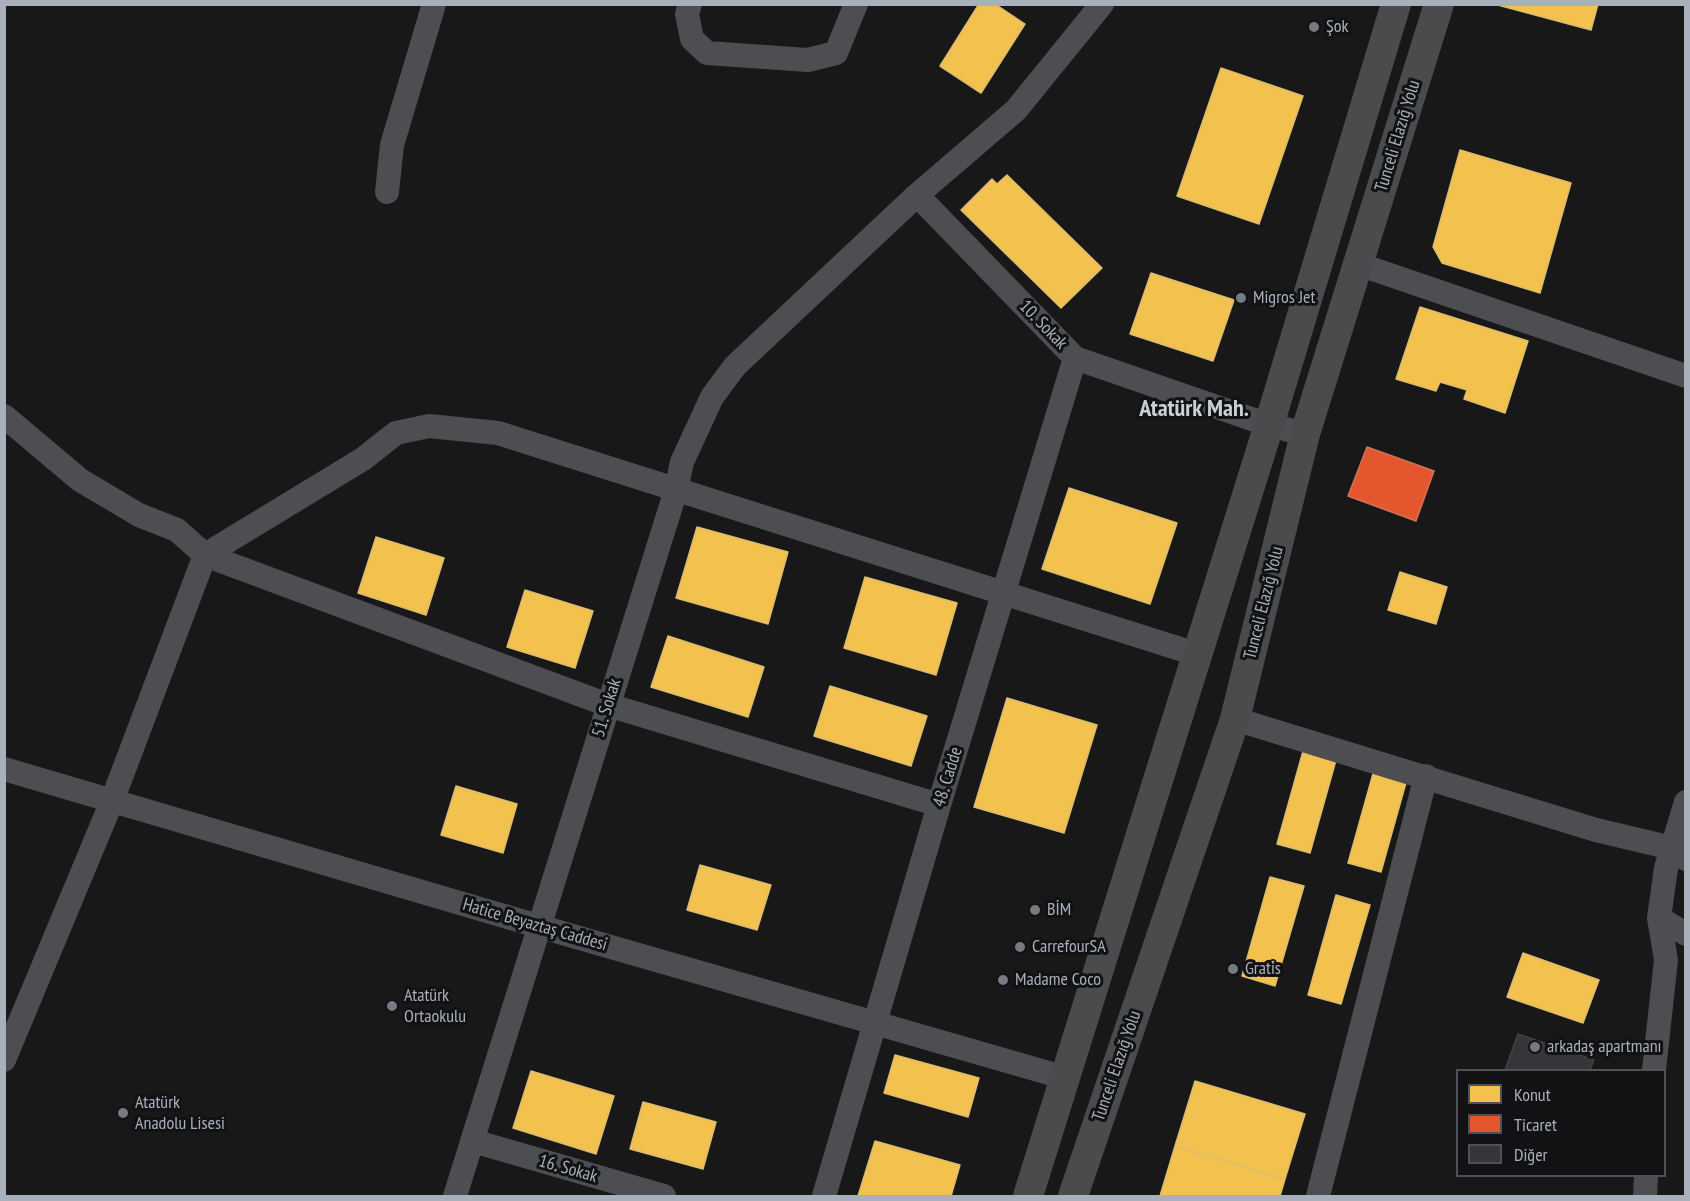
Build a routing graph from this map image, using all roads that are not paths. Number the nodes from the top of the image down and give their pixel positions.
1 (434, 4) edge
2 (690, 4) edge
3 (856, 4) edge
4 (1102, 4) edge
5 (1396, 4) edge
6 (1439, 4) edge
7 (387, 192) dead end
8 (917, 195) junction
9 (1358, 264) junction
10 (1075, 358) junction
11 (1686, 376) edge
12 (4, 416) edge
13 (1269, 425) junction
14 (1305, 434) junction
15 (676, 490) junction
16 (205, 555) junction
17 (1005, 592) junction
18 (1196, 654) junction
19 (608, 705) junction
20 (1235, 719) junction
21 (4, 769) edge
22 (1426, 776) junction
23 (112, 801) junction
24 (1686, 802) edge
25 (939, 805) junction
26 (1679, 853) edge
27 (1659, 918) junction
28 (538, 926) junction
29 (1686, 934) edge
30 (875, 1024) junction
31 (4, 1060) edge
32 (1654, 1069) edge
33 (1066, 1078) junction
34 (473, 1141) junction
35 (454, 1197) edge
36 (664, 1197) edge
37 (825, 1197) edge
38 (1028, 1197) edge
39 (1072, 1197) edge
40 (1318, 1197) edge

1 - 7 street
2 - 3 street
4 - 8 street, 51. Sokak
5 - 13 main road
6 - 9 main road, Tunceli Elazığ Yolu
8 - 10 street, 10. Sokak
8 - 15 street, 51. Sokak
9 - 11 street
9 - 14 main road, Tunceli Elazığ Yolu
10 - 13 street, 10. Sokak
10 - 17 street, 48. Cadde
12 - 16 street
13 - 14 street, 10. Sokak
13 - 18 main road
14 - 20 main road, Tunceli Elazığ Yolu
15 - 16 street
15 - 17 street
15 - 19 street, 51. Sokak
16 - 19 street
16 - 23 street
17 - 18 street
17 - 25 street, 48. Cadde
18 - 33 main road
19 - 25 street
19 - 28 street, 51. Sokak
20 - 22 street
20 - 39 main road, Tunceli Elazığ Yolu
21 - 23 street, Hatice Beyaztaş Caddesi
22 - 26 street
22 - 40 street
23 - 28 street, Hatice Beyaztaş Caddesi
23 - 31 street
24 - 26 street
25 - 30 street, 48. Cadde
26 - 27 street
27 - 29 street
27 - 32 street
28 - 30 street, Hatice Beyaztaş Caddesi
28 - 34 street, 51. Sokak
30 - 33 street, Hatice Beyaztaş Caddesi
30 - 37 street, 48. Cadde
33 - 38 main road
34 - 35 street, 51. Sokak
34 - 36 street, 16. Sokak

